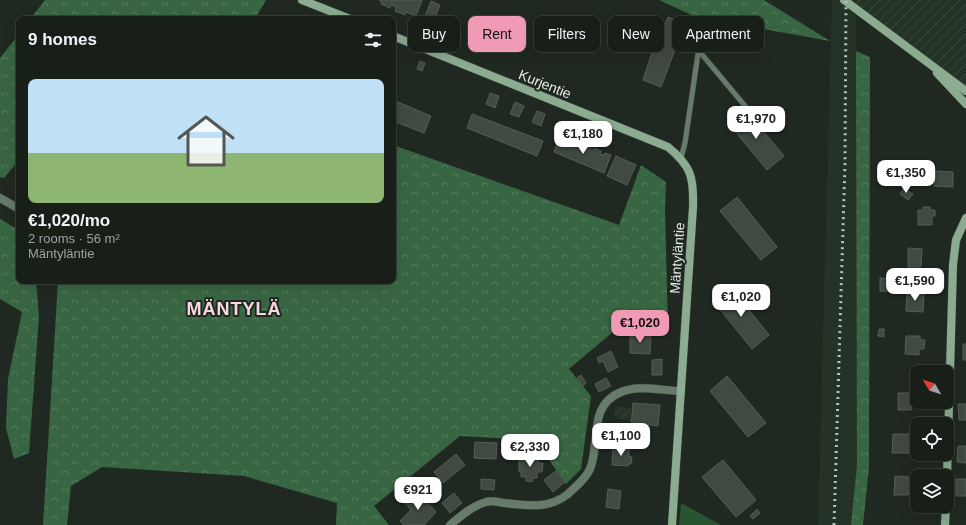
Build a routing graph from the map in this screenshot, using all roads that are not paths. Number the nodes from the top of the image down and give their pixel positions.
1 (302, 0) edge
2 (844, 0) edge
3 (342, 16) edge
4 (396, 37) edge
5 (699, 52) edge
6 (700, 52) edge
7 (919, 54) junction
8 (966, 91) edge
9 (966, 104) edge
10 (761, 125) dead end
11 (683, 159) junction
12 (0, 198) edge
13 (16, 207) edge
14 (966, 218) edge
15 (681, 391) junction
16 (947, 469) edge
17 (946, 513) edge
18 (450, 525) edge
19 (672, 525) edge
20 (945, 525) edge

1 - 3 street
2 - 7 street
4 - 11 street, Kurjentie
5 - 11 lane
6 - 10 lane
7 - 8 street
7 - 9 street
11 - 15 street, Mäntyläntie
12 - 13 street
14 - 16 street
15 - 18 street
15 - 19 street, Mäntyläntie
17 - 20 street

